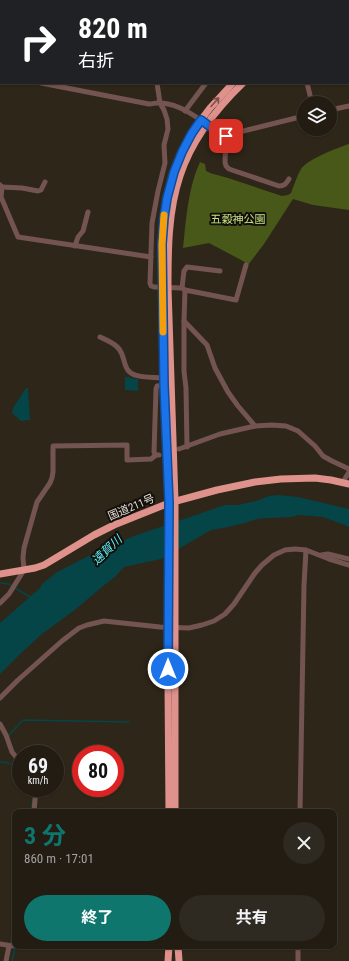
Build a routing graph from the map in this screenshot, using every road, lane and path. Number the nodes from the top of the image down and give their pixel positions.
1 (46, 84) edge
2 (156, 84) edge
3 (205, 84) edge
4 (232, 84) edge
5 (242, 84) edge
6 (308, 84) edge
7 (311, 96) edge
8 (160, 103) junction
9 (349, 106) edge
10 (337, 109) edge
11 (185, 111) junction
12 (297, 118) edge
13 (204, 123) junction
14 (226, 136) junction
15 (289, 179) dead end
16 (45, 182) dead end
17 (1, 186) edge
18 (88, 212) dead end
19 (76, 246) junction
20 (151, 257) junction
21 (246, 265) dead end
22 (220, 271) dead end
23 (165, 288) junction
24 (184, 289) junction
25 (184, 321) junction
26 (100, 337) dead end
27 (164, 382) junction
28 (256, 426) junction
29 (187, 447) junction
30 (179, 449) dead end
31 (349, 470) edge
32 (346, 483) edge
33 (172, 502) junction
34 (306, 550) junction
35 (320, 555) junction
36 (349, 559) edge
37 (349, 565) edge
38 (24, 570) junction
39 (0, 574) edge
40 (0, 603) edge
41 (172, 628) junction
42 (0, 698) edge
43 (0, 724) edge
44 (12, 752) edge
45 (35, 797) edge
46 (34, 809) edge
47 (169, 809) edge
48 (176, 809) edge
49 (300, 809) edge
50 (0, 944) edge
51 (9, 946) joint
52 (169, 949) edge
53 (177, 949) edge
54 (298, 949) edge
55 (6, 961) edge
56 (169, 961) edge
57 (178, 961) edge
58 (298, 961) edge

1 - 8 street
2 - 8 street
3 - 11 street
13 -> 4 highway
5 - 13 highway
6 - 7 street
8 - 11 street
8 - 20 street
9 - 10 street
11 - 13 street
12 - 14 street
13 - 14 street
13 - 23 highway
14 - 15 street
16 - 17 street
17 - 19 street
18 - 19 street
19 - 20 street
20 - 23 street
21 - 24 street
22 - 24 street
23 - 24 street
23 - 27 highway
23 - 33 highway
24 - 25 street
25 - 28 street
25 - 29 street
26 - 27 street
27 - 33 highway
27 - 38 street
28 - 29 street
28 - 31 street
29 - 30 street
31 - 32 street
32 - 33 highway, 国道211号
33 - 38 highway, 国道211号
33 - 41 highway
34 - 35 street
34 - 41 street
34 - 49 street
35 - 36 street
35 - 37 street
38 - 39 highway, 国道211号
38 - 40 street
41 - 42 street
41 - 47 highway
41 - 48 highway
43 - 44 street
45 - 46 street
50 - 51 street
51 - 55 street
52 - 56 highway
53 - 57 highway
54 - 58 street

